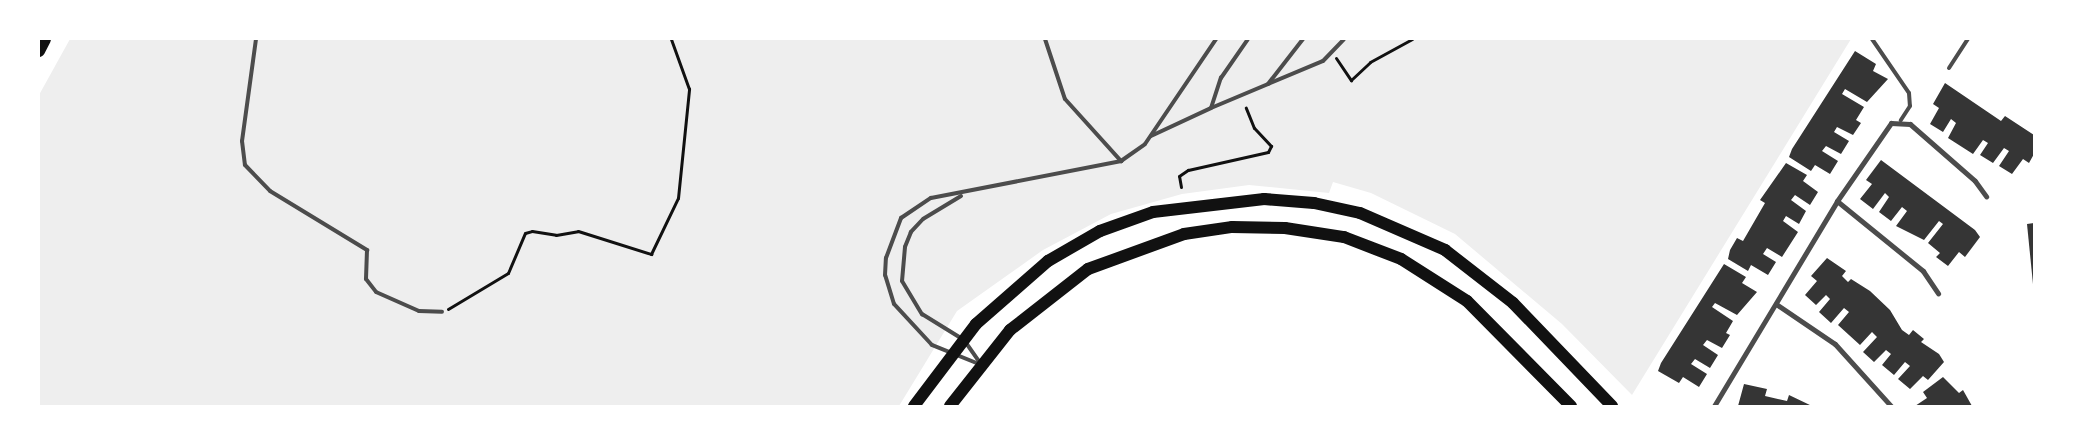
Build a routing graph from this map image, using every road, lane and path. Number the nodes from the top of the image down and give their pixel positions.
1 (45, 39) edge
2 (256, 39) edge
3 (672, 39) edge
4 (1045, 39) edge
5 (1216, 39) edge
6 (1248, 39) edge
7 (1303, 39) edge
8 (1344, 39) edge
9 (1412, 39) edge
10 (1872, 39) edge
11 (1968, 39) edge
12 (39, 51) edge
13 (1331, 52) junction
14 (1950, 68) dead end
15 (1266, 86) junction
16 (1211, 108) junction
17 (1246, 108) dead end
18 (1901, 120) junction
19 (1151, 136) junction
20 (1121, 161) junction
21 (1181, 188) dead end
22 (962, 195) junction
23 (1986, 196) dead end
24 (1837, 201) junction
25 (1938, 293) dead end
26 (1776, 304) junction
27 (442, 312) joint
28 (964, 340) junction
29 (951, 356) junction
30 (981, 365) junction
31 (914, 406) edge
32 (950, 406) edge
33 (1571, 406) edge
34 (1612, 406) edge
35 (1714, 406) edge
36 (1891, 406) edge

1 - 12 main road
2 - 27 lane
3 - 27 path
4 - 20 lane
5 - 19 lane
6 - 16 lane
7 - 15 lane
8 - 13 lane
9 - 13 path
10 - 18 lane
11 - 14 lane
13 - 15 lane
15 - 16 lane
16 - 19 lane
17 - 21 path
18 - 23 street
18 - 24 street
19 - 20 lane
20 - 22 lane
22 - 28 lane
22 - 29 lane
24 - 25 street
24 - 26 street
26 - 35 street
26 - 36 street
28 - 29 main road
28 - 30 lane
28 - 34 main road
29 - 30 lane
29 - 31 main road
30 - 32 main road
30 - 33 main road

